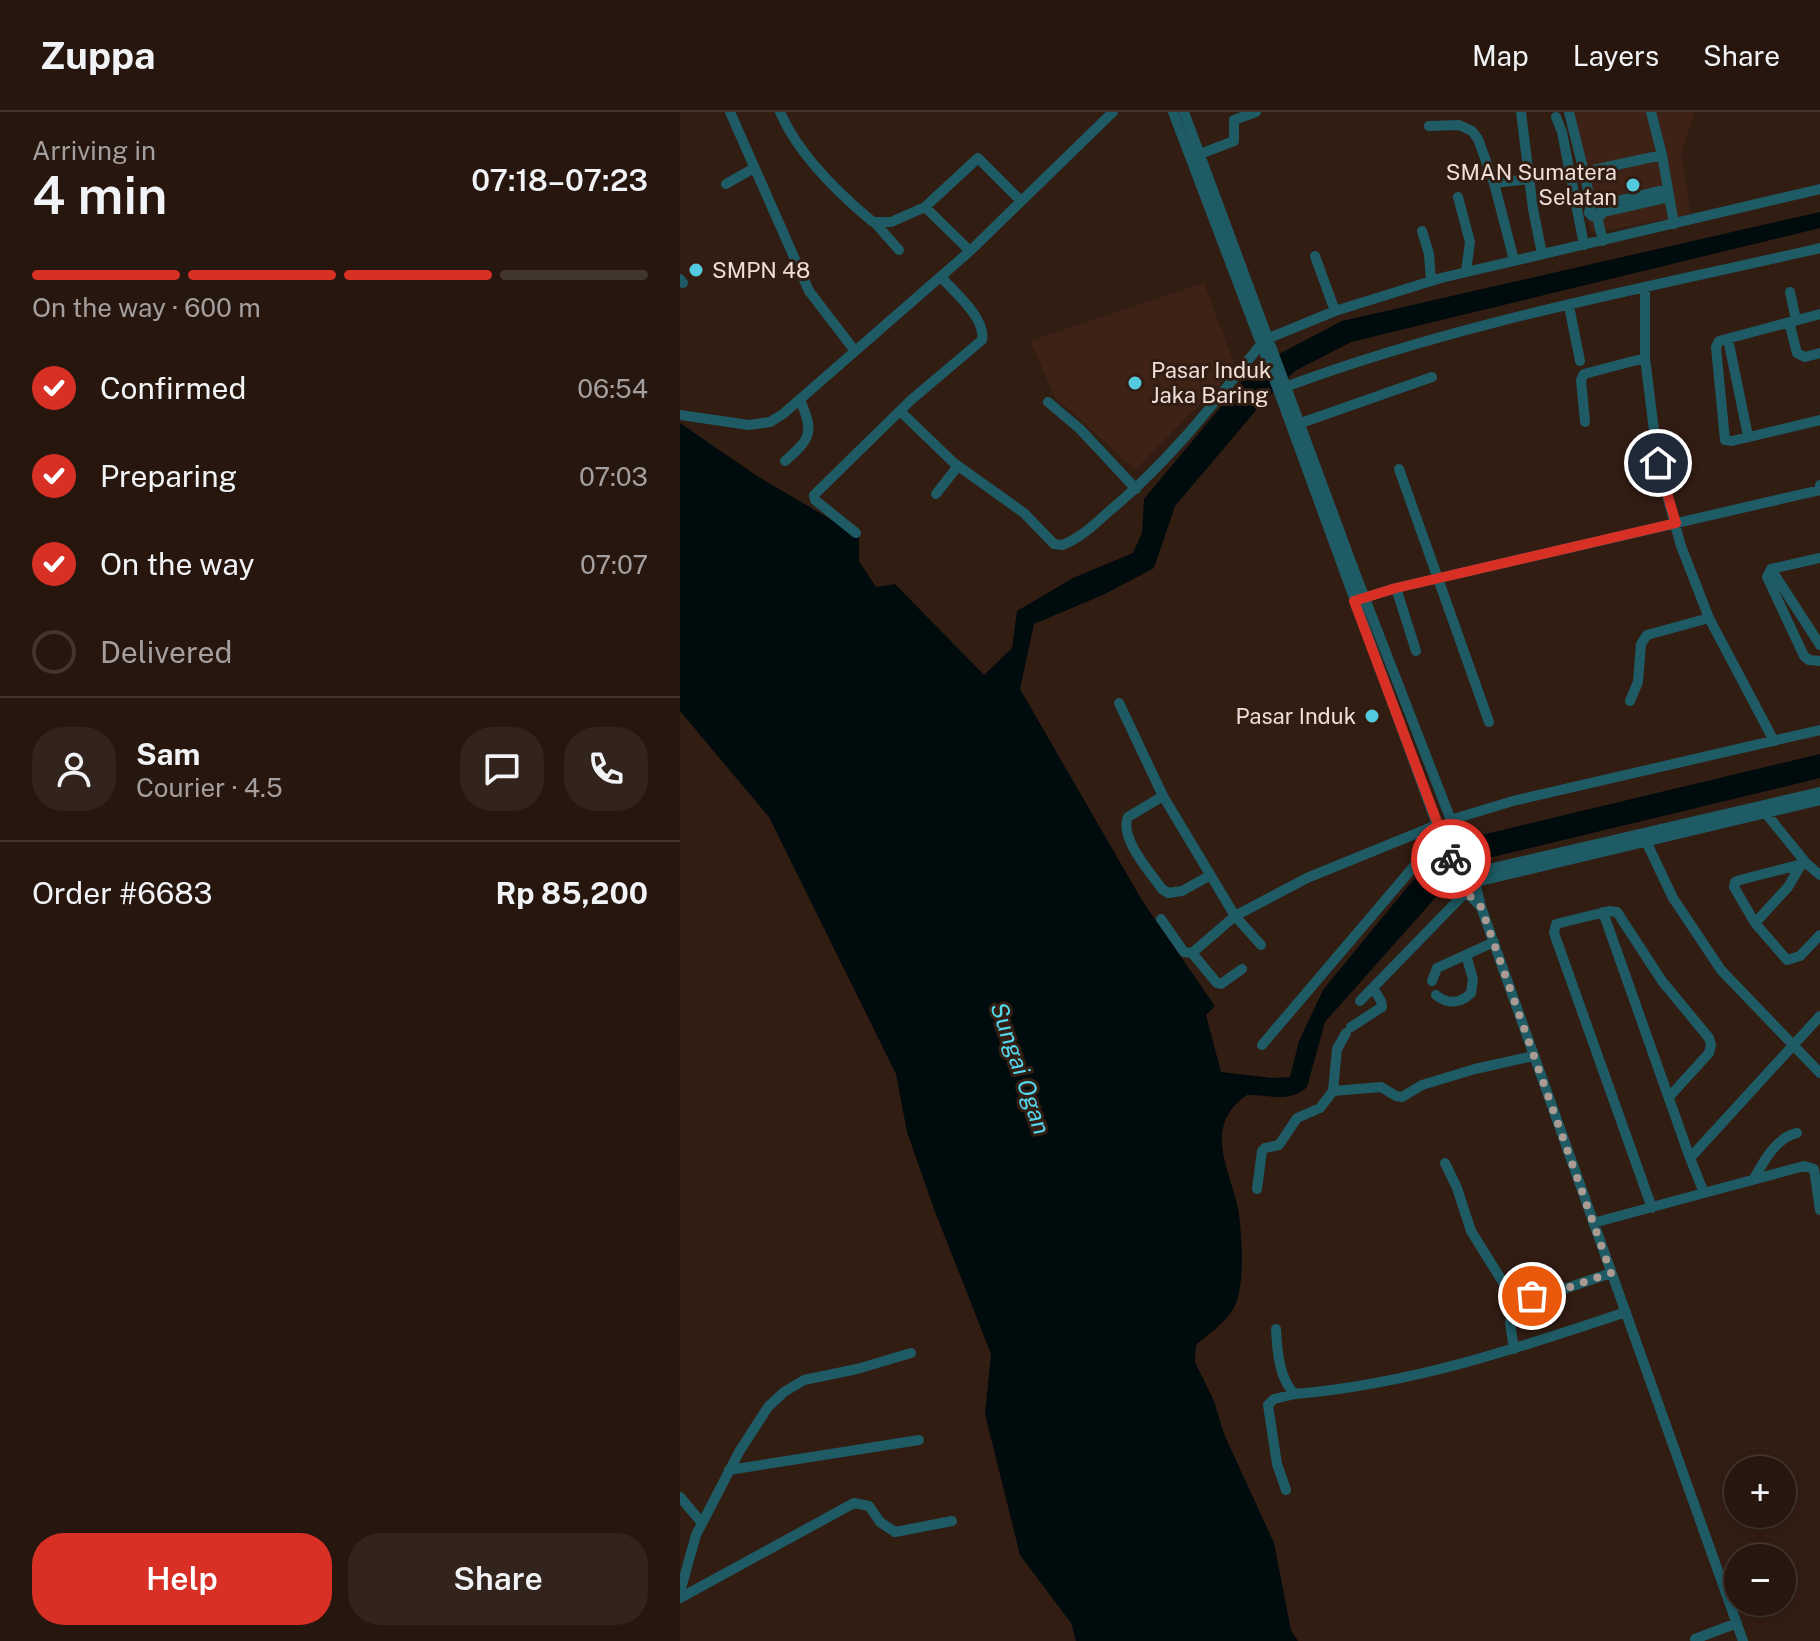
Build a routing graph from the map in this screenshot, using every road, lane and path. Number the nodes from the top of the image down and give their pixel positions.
1 (730, 112) edge
2 (780, 112) edge
3 (1113, 112) edge
4 (1173, 112) edge
5 (1184, 112) edge
6 (1256, 112) edge
7 (1521, 112) edge
8 (1569, 112) edge
9 (1651, 112) edge
10 (1556, 117) dead end
11 (1429, 126) dead end
12 (1200, 154) junction
13 (1662, 155) junction
14 (754, 168) junction
15 (1584, 172) junction
16 (1529, 179) junction
17 (1494, 183) junction
18 (726, 184) dead end
19 (1820, 189) edge
20 (1668, 193) junction
21 (1458, 197) dead end
22 (1021, 201) junction
23 (925, 207) junction
24 (1598, 209) junction
25 (876, 224) junction
26 (1674, 224) junction
27 (1422, 231) dead end
28 (1603, 241) junction
29 (1584, 245) junction
30 (1820, 248) edge
31 (899, 250) dead end
32 (970, 251) junction
33 (1542, 254) junction
34 (1315, 256) dead end
35 (1514, 260) junction
36 (1466, 271) junction
37 (941, 277) junction
38 (1431, 281) junction
39 (1645, 288) junction
40 (1790, 292) dead end
41 (1569, 306) junction
42 (1335, 311) junction
43 (1820, 314) edge
44 (1793, 321) junction
45 (1728, 339) junction
46 (1265, 341) junction
47 (855, 351) junction
48 (1820, 353) edge
49 (1645, 358) junction
50 (1580, 361) dead end
51 (1432, 377) dead end
52 (1284, 387) junction
53 (800, 400) junction
54 (1048, 402) dead end
55 (900, 411) junction
56 (680, 415) edge
57 (1820, 420) edge
58 (1585, 422) dead end
59 (1301, 423) junction
60 (1748, 436) junction
61 (785, 461) dead end
62 (958, 466) junction
63 (1399, 469) dead end
64 (1820, 488) edge
65 (1136, 489) junction
66 (936, 494) dead end
67 (1676, 523) junction
68 (856, 533) dead end
69 (1820, 558) edge
70 (1771, 569) junction
71 (1436, 579) junction
72 (1396, 588) junction
73 (1360, 599) junction
74 (1709, 618) junction
75 (1820, 645) edge
76 (1416, 651) dead end
77 (1820, 661) edge
78 (1630, 701) dead end
79 (1119, 703) dead end
80 (1489, 722) dead end
81 (1820, 730) edge
82 (1774, 741) junction
83 (1820, 792) edge
84 (1163, 796) junction
85 (1820, 800) edge
86 (1763, 809) junction
87 (1450, 820) junction
88 (1435, 826) junction
89 (1644, 838) junction
90 (1803, 864) junction
91 (1472, 874) junction
92 (1820, 875) edge
93 (1209, 876) junction
94 (1460, 882) junction
95 (1481, 907) junction
96 (1603, 912) junction
97 (1235, 916) junction
98 (1161, 919) dead end
99 (1755, 923) junction
100 (1820, 935) edge
101 (1494, 942) junction
102 (1261, 945) dead end
103 (1192, 953) junction
104 (1466, 955) junction
105 (1242, 969) dead end
106 (1432, 981) dead end
107 (1373, 988) junction
108 (1436, 995) dead end
109 (1360, 1001) dead end
110 (1820, 1016) edge
111 (1262, 1045) dead end
112 (1793, 1045) junction
113 (1533, 1056) junction
114 (1820, 1073) edge
115 (1333, 1091) junction
116 (1669, 1097) junction
117 (1797, 1133) dead end
118 (1690, 1158) junction
119 (1445, 1163) dead end
120 (1753, 1180) junction
121 (1257, 1189) dead end
122 (1704, 1193) junction
123 (1652, 1208) junction
124 (1820, 1210) edge
125 (1593, 1223) junction
126 (1611, 1273) junction
127 (1514, 1300) junction
128 (1626, 1312) junction
129 (1276, 1329) dead end
130 (1514, 1349) junction
131 (911, 1353) dead end
132 (1295, 1394) junction
133 (919, 1440) dead end
134 (729, 1470) junction
135 (1286, 1490) dead end
136 (680, 1497) edge
137 (952, 1521) dead end
138 (702, 1523) junction
139 (680, 1592) edge
140 (680, 1598) edge
141 (1737, 1623) junction
142 (1695, 1639) edge
143 (1743, 1641) edge

1 - 14 street
2 - 25 street
3 - 22 street
4 - 46 street
5 - 12 street
6 - 12 street
7 - 16 street
8 - 15 street
9 - 13 street
10 - 29 street
11 - 17 street
12 - 46 street
13 - 15 street
13 - 20 street
14 - 18 street
14 - 47 street
15 - 24 street
16 - 17 street
16 - 33 street
17 - 35 street
19 - 26 street
20 - 24 street
20 - 26 street
21 - 36 street
22 - 23 street
22 - 32 street
23 - 25 street
23 - 32 street
24 - 28 street
25 - 31 street
26 - 28 street
27 - 38 street
28 - 29 street
29 - 33 street
30 - 39 street
32 - 37 street
33 - 35 street
34 - 42 street
35 - 36 street
36 - 38 street
37 - 47 street
37 - 55 street
38 - 42 street
39 - 41 street
39 - 49 street
40 - 44 street
41 - 50 street
41 - 52 street
42 - 46 street
43 - 44 street
44 - 45 street
44 - 48 street
45 - 60 street
45 - 60 street
46 - 52 street
46 - 65 street
47 - 53 street
49 - 58 street
49 - 67 street
51 - 59 street
52 - 59 street
52 - 73 street
53 - 56 street
53 - 61 street
54 - 65 street
55 - 62 street
55 - 68 street
57 - 60 street
59 - 73 street
62 - 65 street
62 - 66 street
63 - 71 street
64 - 67 street
67 - 71 street
67 - 74 street
69 - 70 street
70 - 75 street
70 - 77 street
71 - 72 street
71 - 80 street
72 - 73 street
72 - 76 street
73 - 87 street
73 - 88 street
74 - 78 street
74 - 82 street
79 - 84 street
81 - 82 street
82 - 87 street
83 - 86 street
84 - 93 street
84 - 93 street
85 - 86 street
86 - 89 street
86 - 90 street
87 - 91 street
88 - 94 street
88 - 97 street
88 - 111 street
89 - 91 street
89 - 112 street
90 - 92 street
90 - 99 street
90 - 99 street
91 - 94 street
91 - 95 street
93 - 97 street
94 - 95 street
94 - 107 street
95 - 101 street
96 - 116 street
96 - 116 street
96 - 123 street
97 - 102 street
97 - 103 street
98 - 103 street
99 - 100 street
101 - 104 street
101 - 113 street
103 - 105 street
104 - 106 street
104 - 108 street
107 - 109 street
107 - 115 street
110 - 112 street
112 - 114 street
112 - 118 street
113 - 115 street
113 - 125 street
115 - 121 street
116 - 118 street
117 - 120 street
118 - 122 street
119 - 127 street
120 - 122 street
120 - 124 street
122 - 123 street
123 - 125 street
125 - 126 street
126 - 127 street
126 - 128 street
127 - 130 street
128 - 130 street
128 - 141 street
129 - 132 street
130 - 132 street
131 - 134 street
132 - 135 street
133 - 134 street
134 - 138 street
136 - 138 street
137 - 140 street
138 - 139 street
141 - 142 street
141 - 143 street

